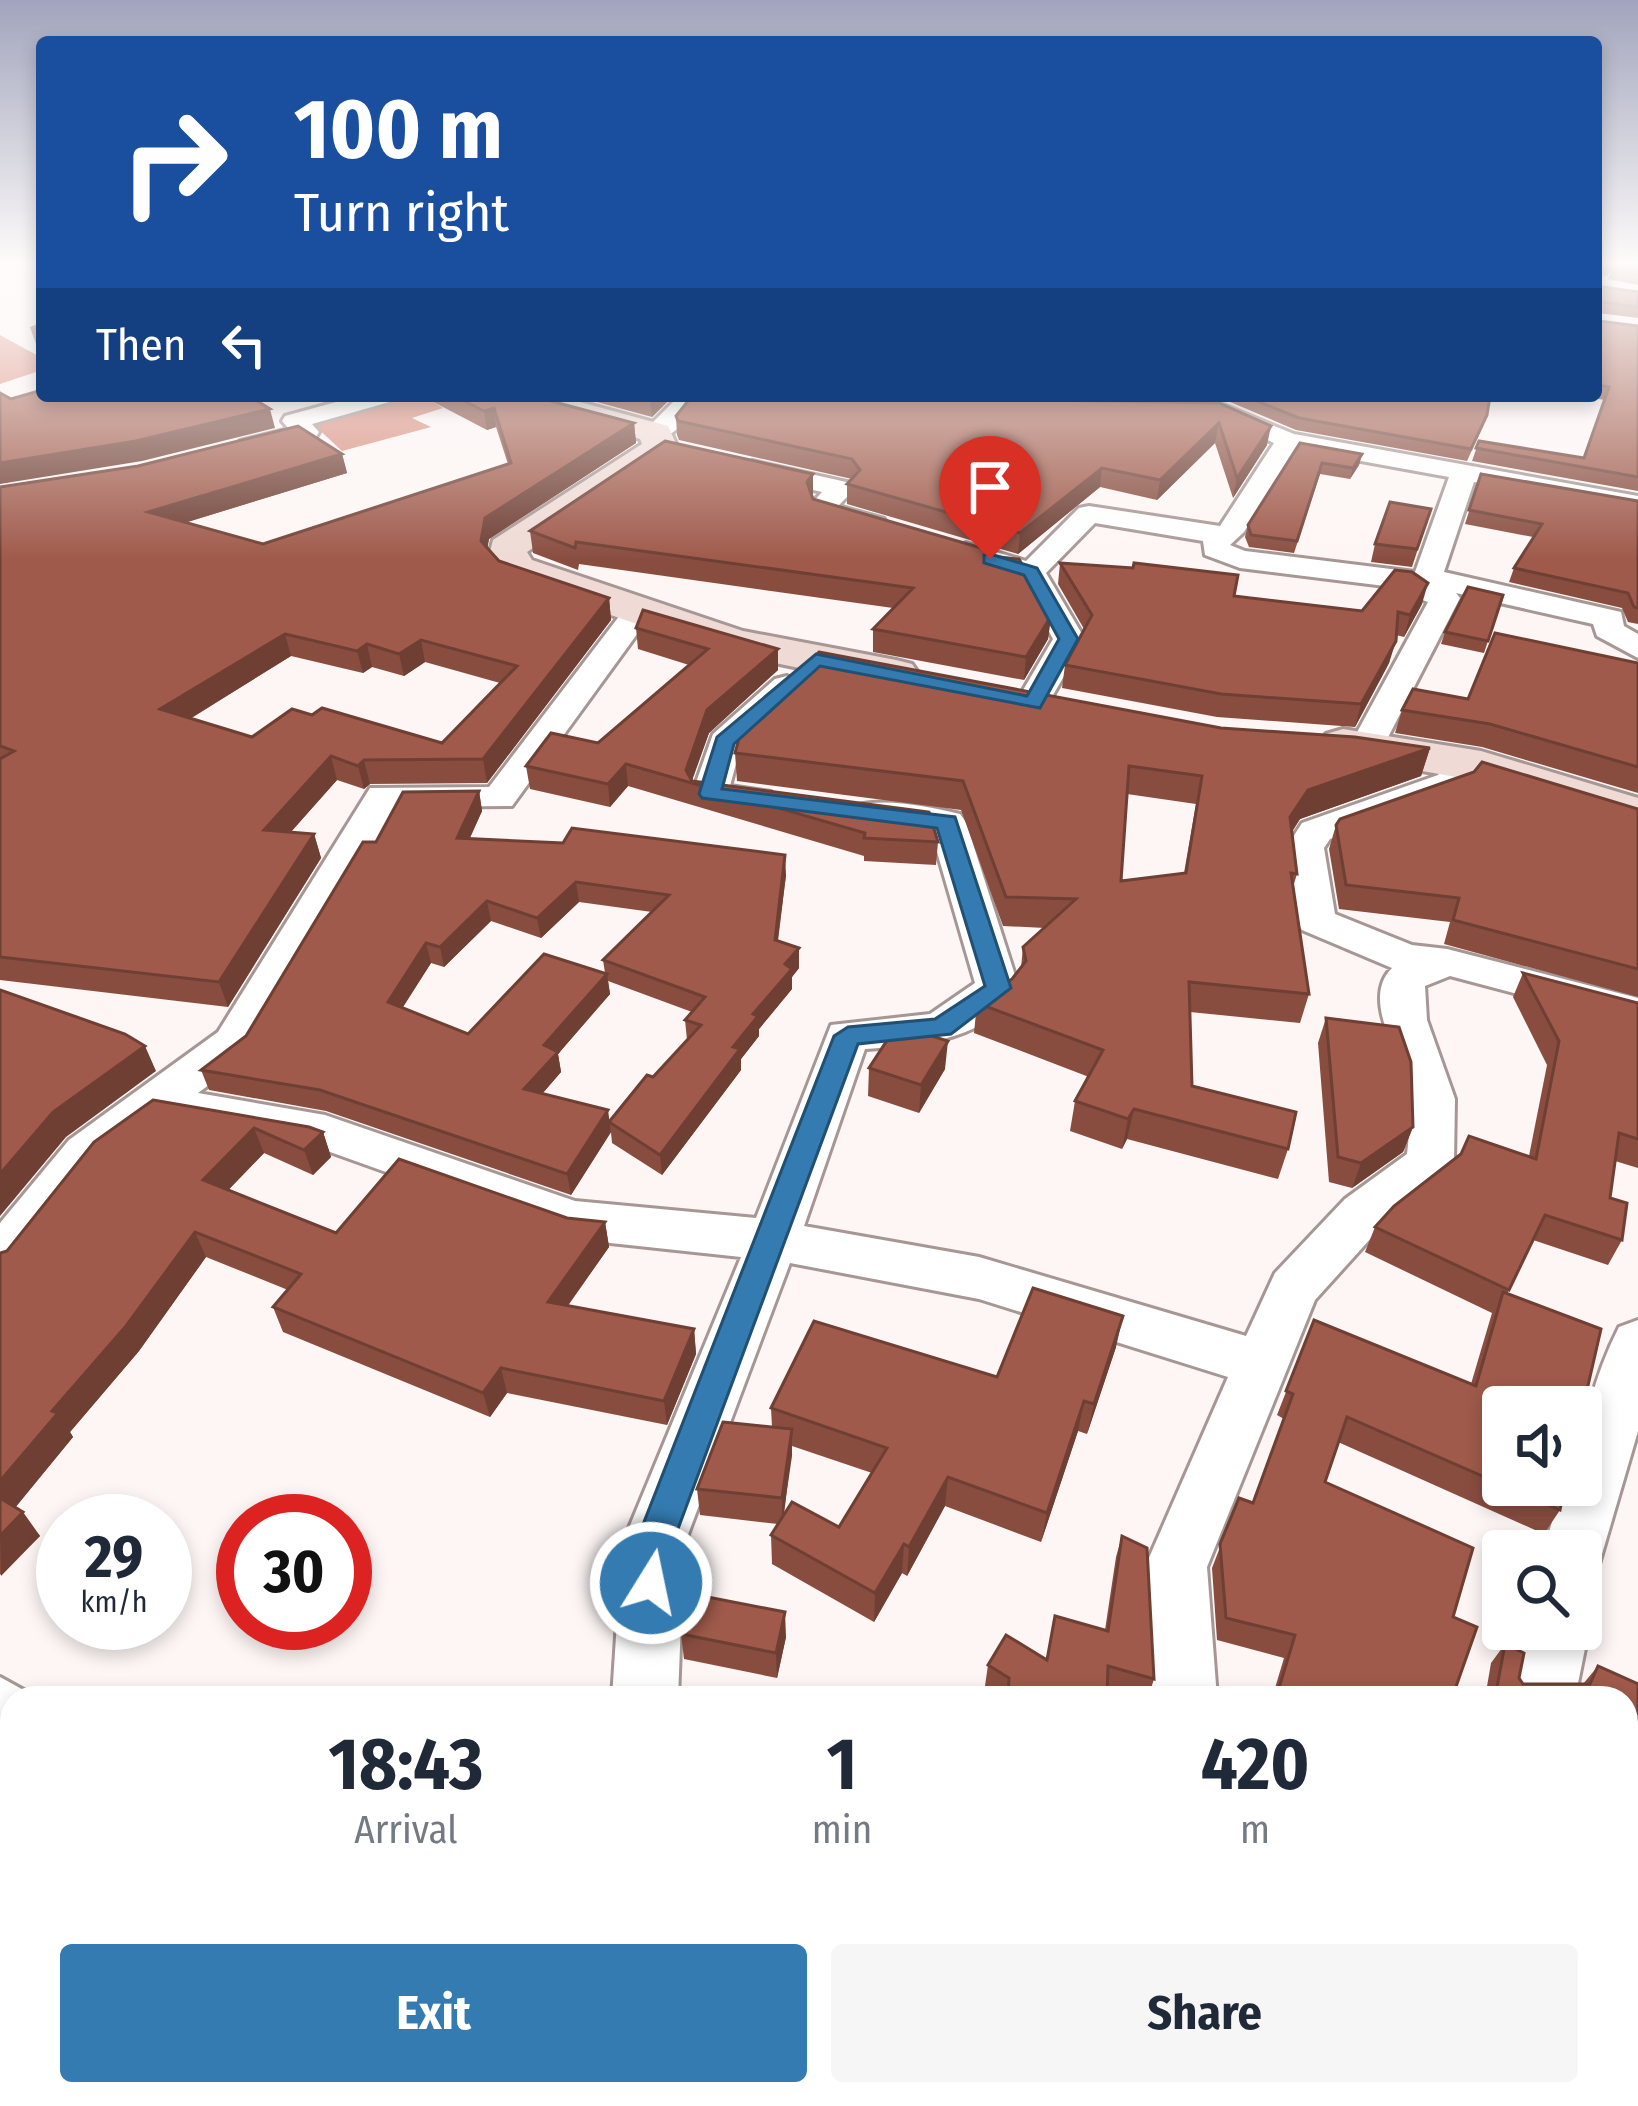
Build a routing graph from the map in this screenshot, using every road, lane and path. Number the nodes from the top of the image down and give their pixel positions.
1 (357, 402) edge
2 (539, 402) edge
3 (686, 402) edge
4 (1185, 408) edge
5 (1288, 440) junction
6 (666, 445) junction
7 (225, 452) edge
8 (728, 464) edge
9 (1464, 473) junction
10 (1638, 504) edge
11 (907, 535) edge
12 (1219, 535) junction
13 (948, 547) edge
14 (1031, 572) junction
15 (1426, 579) junction
16 (641, 608) junction
17 (1638, 648) edge
18 (816, 660) junction
19 (937, 683) edge
20 (1014, 700) joint
21 (1077, 712) edge
22 (1304, 742) edge
23 (1366, 748) junction
24 (1481, 766) junction
25 (1638, 815) edge
26 (1447, 962) junction
27 (1638, 1012) edge
28 (151, 1101) junction
29 (773, 1240) junction
30 (0, 1259) edge
31 (1638, 1343) edge
32 (1261, 1364) junction
33 (1626, 1421) edge
34 (1583, 1530) edge
35 (1552, 1650) edge
36 (646, 1686) edge
37 (1183, 1686) edge
38 (1545, 1686) edge

1 - 7 street
2 - 6 street
3 - 6 street
4 - 5 street
5 - 9 street
5 - 12 street
6 - 16 street
8 - 11 street
9 - 10 street
9 - 15 street
12 - 14 street
12 - 15 street
13 - 14 street
14 - 20 street
15 - 17 street
15 - 23 street
16 - 18 street
16 - 28 street
18 - 19 street
18 - 29 street
20 - 21 street
22 - 23 street
23 - 24 street
24 - 25 street
24 - 26 street
26 - 27 street
26 - 32 street
28 - 29 street
28 - 30 street
29 - 32 street
29 - 36 street
31 - 33 street
32 - 37 street
33 - 34 street
35 - 38 street

